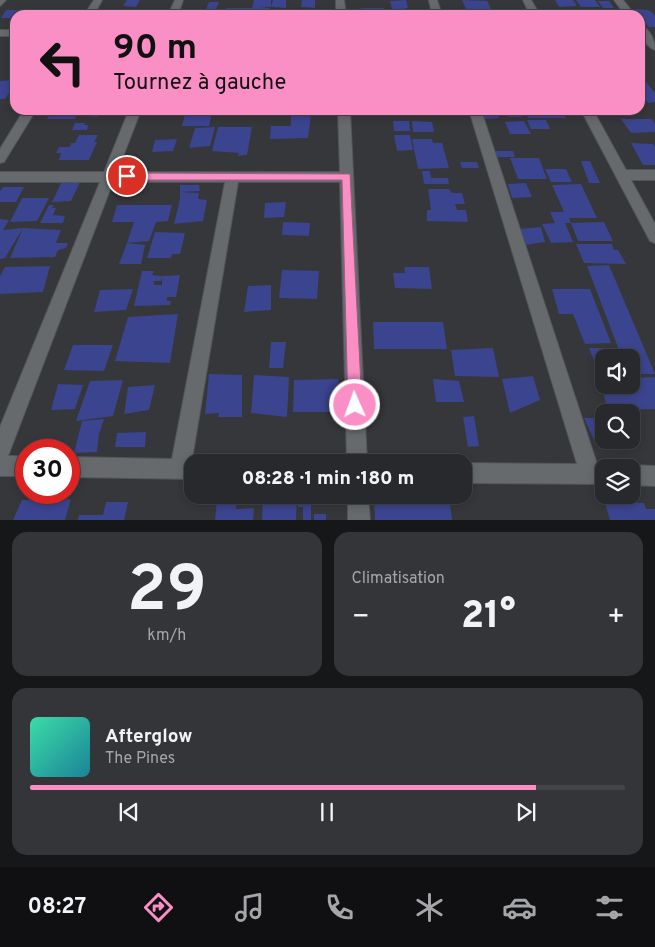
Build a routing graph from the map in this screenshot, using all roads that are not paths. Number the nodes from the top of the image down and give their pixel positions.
1 (618, 0) edge
2 (626, 10) edge
3 (645, 33) edge
4 (655, 47) edge
5 (27, 115) edge
6 (133, 115) edge
7 (344, 115) edge
8 (477, 115) edge
9 (590, 115) edge
10 (0, 159) edge
11 (621, 174) junction
12 (655, 174) edge
13 (109, 176) junction
14 (0, 177) edge
15 (232, 177) junction
16 (347, 177) junction
17 (655, 237) edge
18 (0, 451) edge
19 (188, 454) edge
20 (357, 454) edge
21 (0, 466) edge
22 (15, 466) edge
23 (80, 467) edge
24 (595, 468) edge
25 (184, 469) edge
26 (472, 473) edge
27 (595, 474) edge
28 (640, 475) edge
29 (655, 476) edge
30 (358, 504) edge
31 (359, 520) edge

1 - 2 street
3 - 4 street
5 - 10 street
6 - 13 street
7 - 16 street
8 - 24 street
9 - 11 street
11 - 12 street
11 - 17 street
13 - 14 street
13 - 15 street
13 - 18 street
15 - 16 street
15 - 19 street
16 - 20 street
21 - 22 street
23 - 25 street
26 - 27 street
28 - 29 street
30 - 31 street

